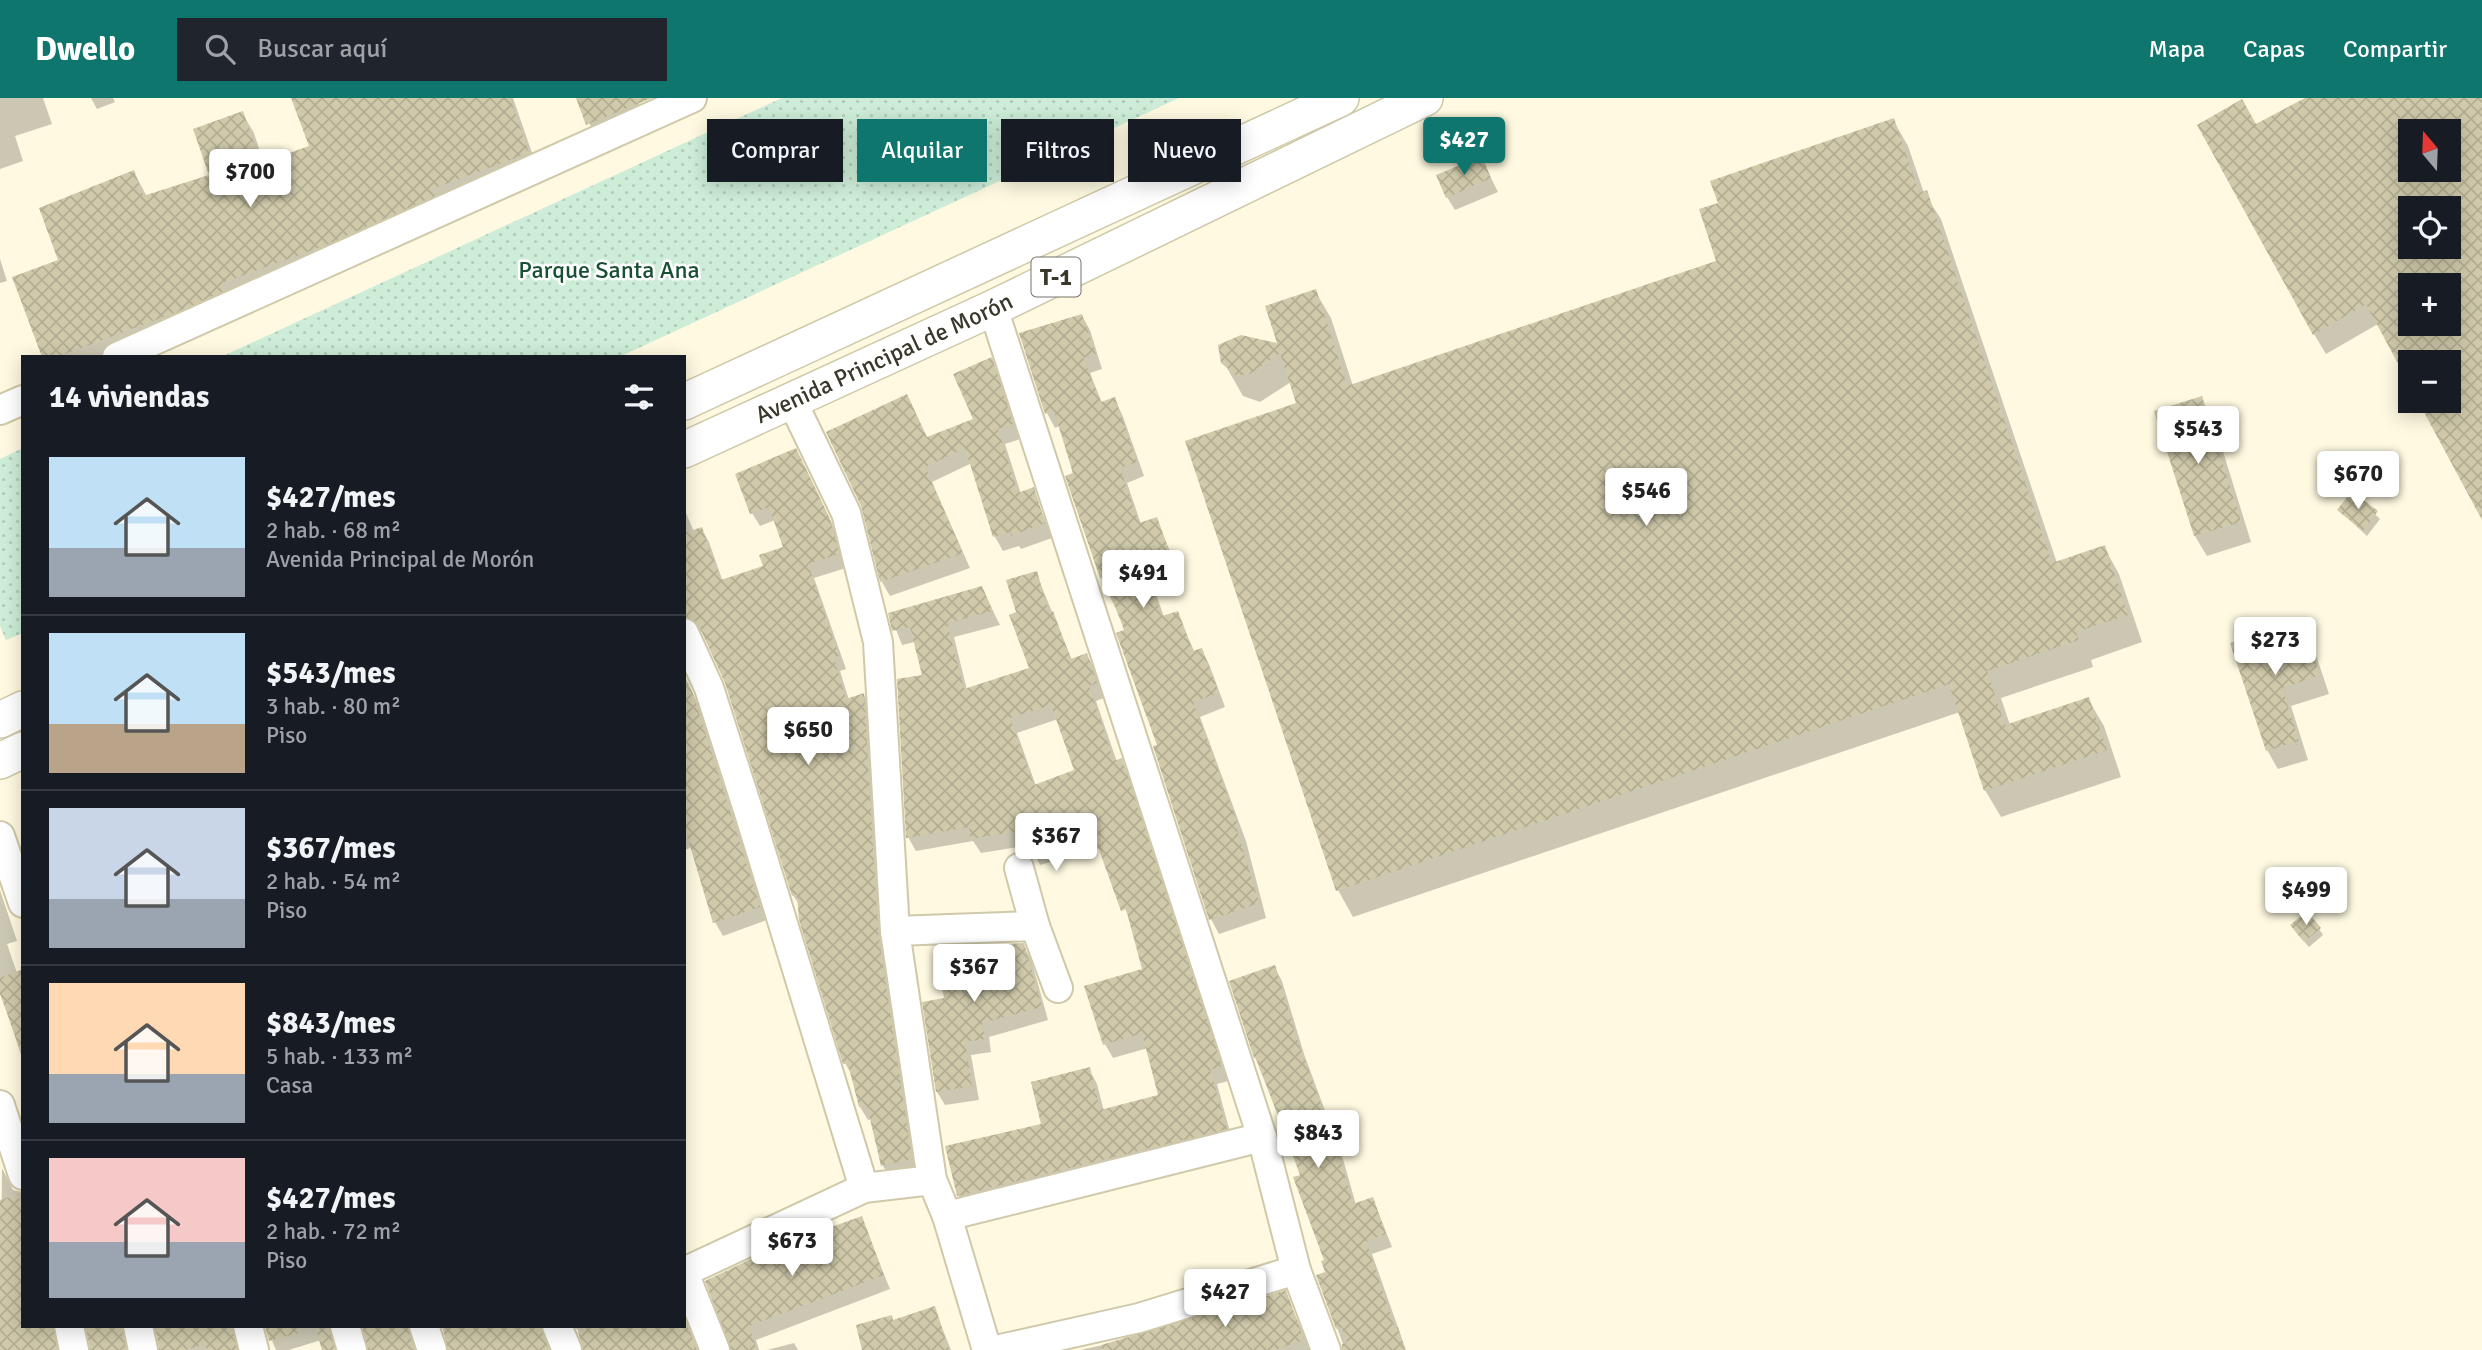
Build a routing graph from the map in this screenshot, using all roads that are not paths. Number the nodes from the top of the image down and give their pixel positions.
1 (692, 98) edge
2 (1341, 98) edge
3 (1425, 98) edge
4 (993, 308) junction
5 (121, 355) edge
6 (21, 401) edge
7 (686, 401) edge
8 (792, 401) junction
9 (0, 410) edge
10 (686, 449) edge
11 (686, 636) edge
12 (21, 710) edge
13 (0, 720) edge
14 (21, 751) edge
15 (0, 761) edge
16 (0, 836) edge
17 (1019, 869) dead end
18 (21, 897) edge
19 (1035, 926) junction
20 (895, 931) junction
21 (1058, 988) dead end
22 (0, 1105) edge
23 (1262, 1137) junction
24 (21, 1169) edge
25 (932, 1180) junction
26 (864, 1188) junction
27 (947, 1216) junction
28 (1296, 1270) junction
29 (686, 1272) edge
30 (686, 1278) edge
31 (69, 1328) edge
32 (138, 1328) edge
33 (248, 1328) edge
34 (346, 1328) edge
35 (425, 1328) edge
36 (558, 1328) edge
37 (74, 1350) edge
38 (143, 1350) edge
39 (254, 1350) edge
40 (352, 1350) edge
41 (432, 1350) edge
42 (567, 1350) edge
43 (715, 1350) edge
44 (987, 1350) edge
45 (996, 1350) edge
46 (1326, 1350) edge

1 - 5 street
2 - 7 main road, Avenida Principal de Morón / T-1
3 - 4 main road, Avenida Principal de Morón / T-1
4 - 8 main road, Avenida Principal de Morón / T-1
4 - 23 street
6 - 9 street
8 - 10 main road, Avenida Principal de Morón / T-1
8 - 20 street
11 - 26 street
12 - 13 main road
14 - 15 main road
16 - 18 street
17 - 19 street
19 - 20 street
19 - 21 street
20 - 25 street
22 - 24 street
23 - 27 street
23 - 28 street
25 - 26 street
25 - 27 street
26 - 29 street
27 - 44 street
28 - 45 street
28 - 46 street
30 - 43 street
31 - 37 street
32 - 38 street
33 - 39 street
34 - 40 street
35 - 41 street
36 - 42 street

